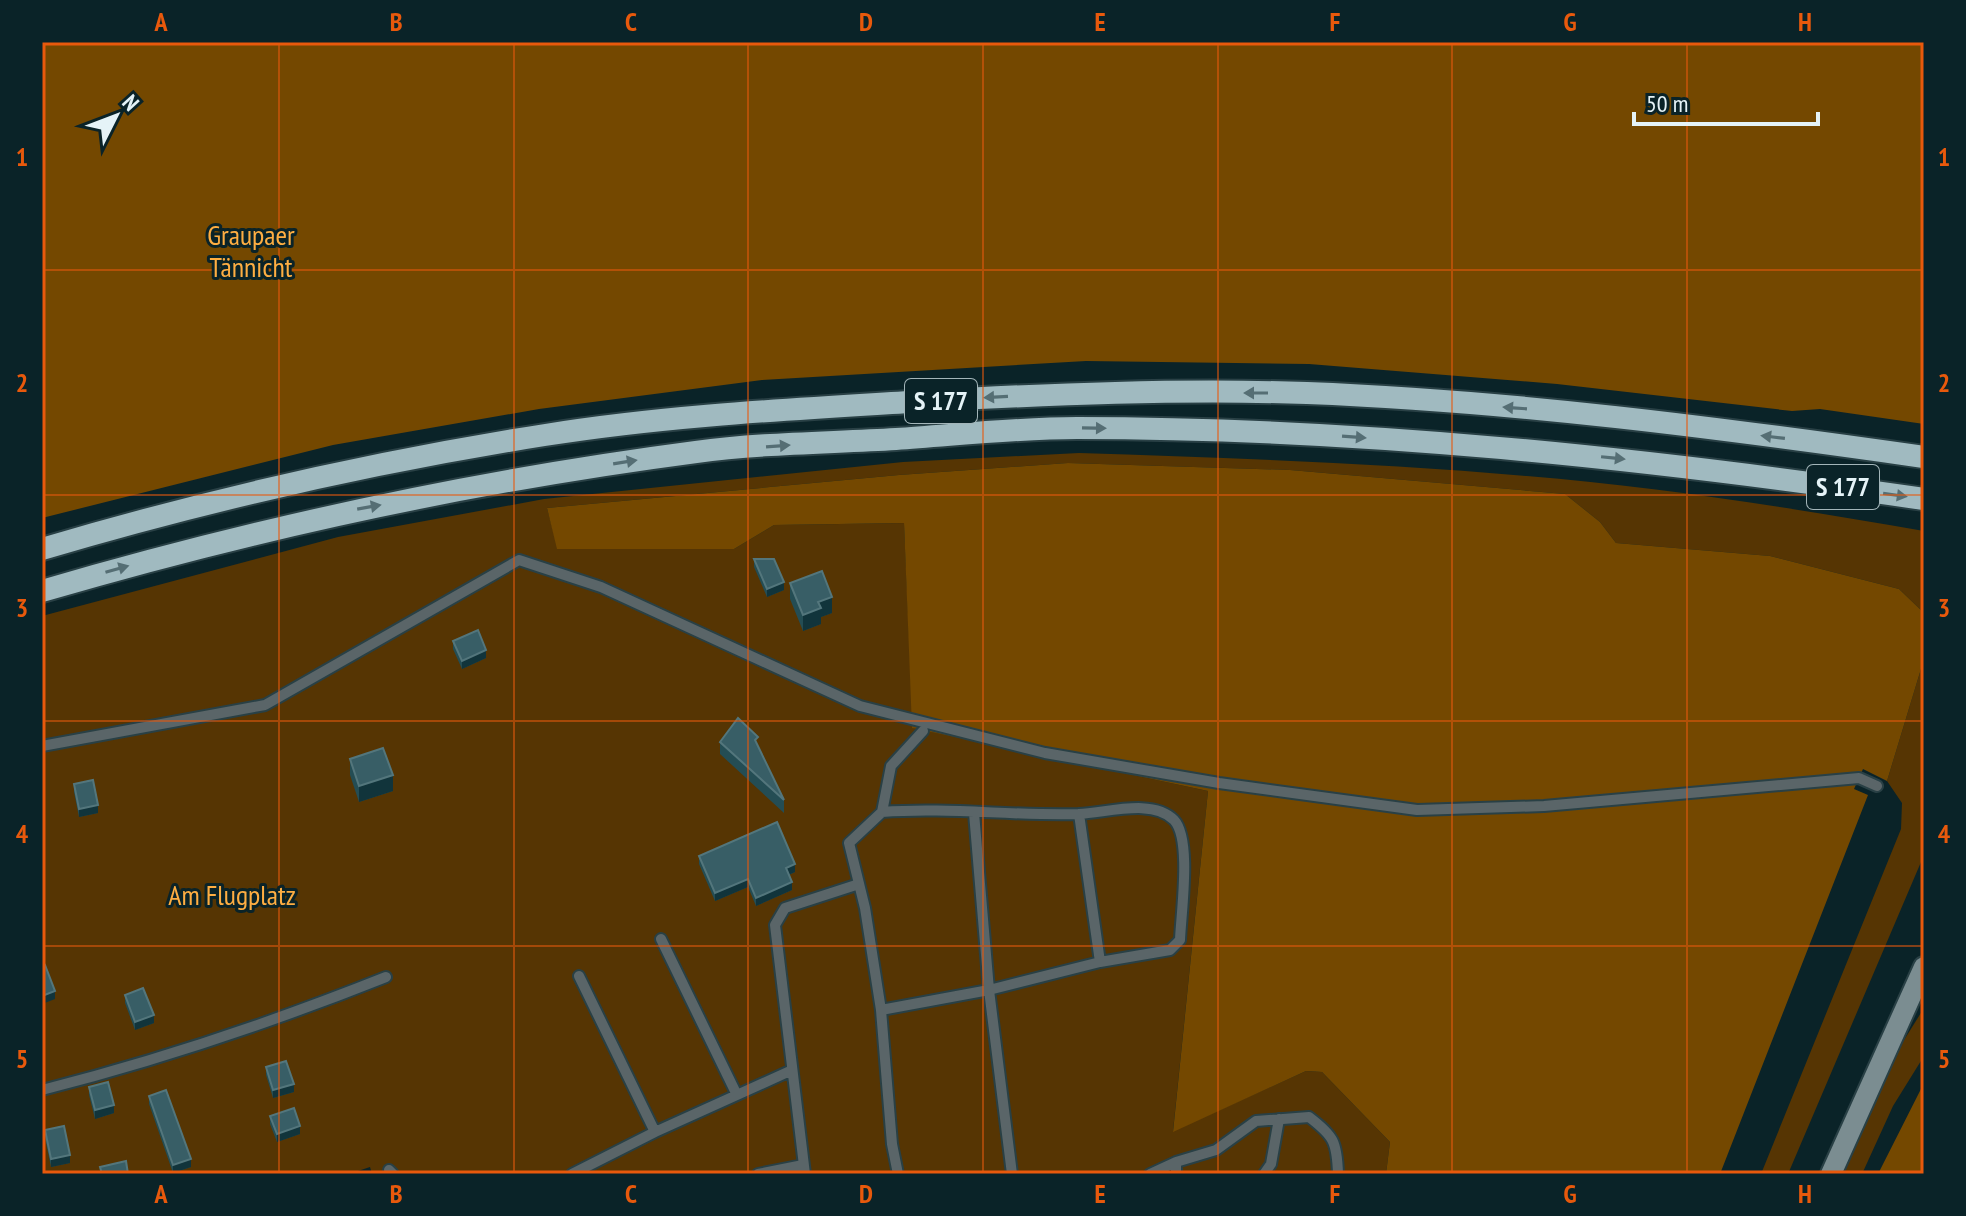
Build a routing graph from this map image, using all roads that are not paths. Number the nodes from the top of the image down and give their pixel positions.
1 (1924, 457) edge
2 (1924, 499) edge
3 (42, 549) edge
4 (42, 591) edge
5 (923, 731) dead end
6 (42, 746) edge
7 (1877, 786) dead end
8 (882, 812) junction
9 (974, 813) junction
10 (1079, 814) junction
11 (859, 884) junction
12 (661, 939) dead end
13 (1100, 962) junction
14 (1924, 967) edge
15 (579, 976) dead end
16 (386, 977) dead end
17 (989, 990) junction
18 (881, 1010) junction
19 (790, 1071) junction
20 (42, 1090) edge
21 (736, 1093) junction
22 (1279, 1119) junction
23 (655, 1132) junction
24 (1176, 1162) junction
25 (804, 1170) edge
26 (572, 1174) edge
27 (758, 1174) edge
28 (898, 1174) edge
29 (1012, 1174) edge
30 (1150, 1174) edge
31 (1176, 1174) edge
32 (1264, 1174) edge
33 (1338, 1174) edge
34 (1831, 1174) edge

1 -> 3 highway, S 177
4 -> 2 highway, S 177
5 - 8 lane
6 - 7 lane
8 - 9 lane
8 - 11 lane
9 - 10 lane
9 - 17 lane
10 - 13 lane
10 - 13 lane
11 - 18 lane
11 - 19 lane
12 - 21 lane
13 - 17 lane
14 - 34 main road
15 - 23 lane
16 - 20 lane
17 - 18 lane
17 - 29 lane
18 - 28 lane
19 - 21 lane
19 - 25 lane
21 - 23 lane
22 - 24 lane
22 - 32 lane
22 - 33 lane
23 - 26 lane
24 - 30 lane
24 - 31 lane
25 - 27 lane

